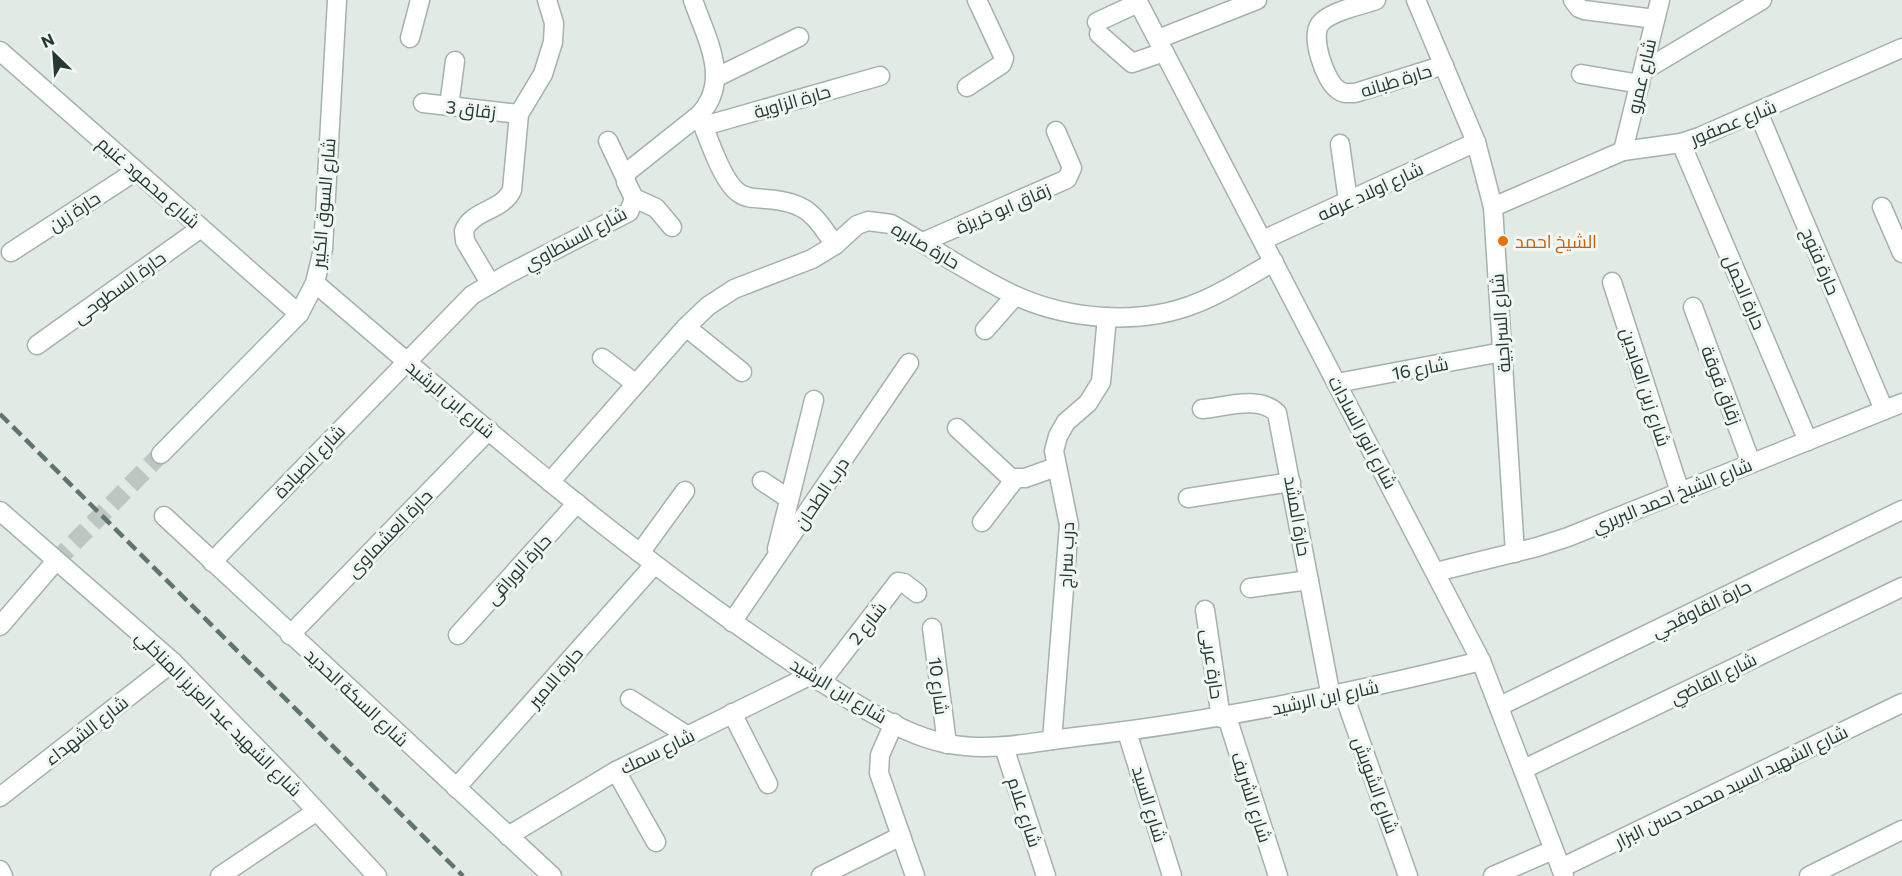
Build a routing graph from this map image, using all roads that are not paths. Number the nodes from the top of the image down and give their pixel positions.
1 (337, 0) edge
2 (420, 0) edge
3 (547, 0) edge
4 (693, 0) edge
5 (977, 0) edge
6 (1257, 0) edge
7 (1376, 0) edge
8 (1573, 0) edge
9 (1659, 0) edge
10 (1762, 0) edge
11 (1421, 1) edge
12 (1138, 2) edge
13 (1655, 19) junction
14 (799, 37) dead end
15 (410, 38) dead end
16 (1161, 46) junction
17 (1902, 48) edge
18 (0, 51) edge
19 (455, 61) dead end
20 (1444, 65) junction
21 (1581, 74) dead end
22 (880, 76) dead end
23 (717, 77) junction
24 (1641, 77) junction
25 (967, 87) dead end
26 (423, 103) dead end
27 (449, 106) junction
28 (1758, 112) junction
29 (519, 114) junction
30 (702, 121) junction
31 (1056, 131) dead end
32 (608, 141) dead end
33 (1476, 142) junction
34 (1682, 143) junction
35 (1340, 144) dead end
36 (1623, 151) junction
37 (136, 171) junction
38 (625, 177) junction
39 (634, 198) junction
40 (1348, 201) junction
41 (1493, 207) junction
42 (1882, 207) dead end
43 (672, 227) dead end
44 (201, 228) junction
45 (1263, 240) junction
46 (923, 242) junction
47 (835, 245) junction
48 (11, 252) dead end
49 (1902, 253) edge
50 (1274, 261) junction
51 (1612, 282) dead end
52 (315, 283) junction
53 (490, 283) junction
54 (1015, 296) junction
55 (1693, 307) dead end
56 (298, 314) junction
57 (1107, 317) junction
58 (686, 327) junction
59 (985, 330) dead end
60 (37, 345) dead end
61 (1502, 352) junction
62 (602, 358) dead end
63 (406, 361) junction
64 (909, 363) dead end
65 (742, 372) dead end
66 (1337, 383) junction
67 (636, 384) junction
68 (814, 400) dead end
69 (1902, 403) edge
70 (1202, 410) dead end
71 (1884, 410) junction
72 (957, 428) dead end
73 (489, 430) junction
74 (1808, 441) junction
75 (161, 454) tunnel mouth
76 (1751, 463) junction
77 (1056, 467) junction
78 (1015, 479) junction
79 (762, 481) dead end
80 (550, 482) junction
81 (1291, 482) junction
82 (685, 491) dead end
83 (1680, 492) junction
84 (1188, 498) dead end
85 (789, 499) junction
86 (577, 503) junction
87 (1902, 510) edge
88 (0, 511) edge
89 (164, 516) dead end
90 (982, 522) dead end
91 (1515, 553) junction
92 (647, 559) junction
93 (55, 562) junction
94 (212, 562) junction
95 (773, 562) junction
96 (1436, 572) junction
97 (1309, 580) junction
98 (1902, 587) edge
99 (1250, 588) dead end
100 (917, 593) dead end
101 (1205, 610) dead end
102 (732, 622) junction
103 (0, 626) edge
104 (932, 628) dead end
105 (290, 635) junction
106 (458, 635) dead end
107 (1481, 661) junction
108 (172, 662) junction
109 (816, 678) junction
110 (1337, 696) junction
111 (630, 699) dead end
112 (1902, 703) edge
113 (1500, 706) junction
114 (732, 713) junction
115 (1224, 718) junction
116 (894, 723) junction
117 (1127, 732) junction
118 (688, 736) junction
119 (1052, 740) junction
120 (947, 744) junction
121 (1005, 747) junction
122 (1524, 769) junction
123 (616, 771) junction
124 (768, 784) dead end
125 (456, 788) junction
126 (0, 797) edge
127 (317, 811) junction
128 (1902, 830) edge
129 (508, 836) junction
130 (901, 836) junction
131 (656, 842) dead end
132 (1554, 850) junction
133 (0, 870) edge
134 (1562, 872) edge
135 (230, 873) edge
136 (3, 876) edge
137 (377, 876) edge
138 (552, 876) edge
139 (821, 876) edge
140 (915, 876) edge
141 (1046, 876) edge
142 (1172, 876) edge
143 (1278, 876) edge
144 (1408, 876) edge
145 (1493, 876) edge
146 (1809, 876) edge

1 - 52 street, شارع السوق الكبير
2 - 15 street
3 - 29 street
4 - 23 street
5 - 25 street
6 - 16 street
7 - 20 street, حارة طبانه
8 - 13 street
9 - 13 street, شارع عمرو
10 - 24 street
11 - 20 street, شارع السراجية
12 - 16 street, شارع انور السادات
12 - 16 street
13 - 24 street, شارع عمرو
14 - 23 street
16 - 45 street, شارع انور السادات
17 - 28 street, شارع عصفور
18 - 37 street, شارع محمود غنيم
19 - 27 street
20 - 33 street, شارع السراجية
21 - 24 street
22 - 30 street, حارة الزاوية
23 - 30 street, شارع السنطاوي
24 - 36 street, شارع عمرو
26 - 27 street, زقاق 3
27 - 29 street, زقاق 3
28 - 34 street, شارع عصفور
28 - 71 street, حارة فتوح
29 - 53 street
30 - 38 street, شارع السنطاوي
30 - 47 street
31 - 46 street, زقاق ابو خريزة
32 - 38 street
33 - 40 street, شارع اولاد عرفه
33 - 41 street, شارع السراجية
34 - 36 street, شارع عصفور
34 - 74 street, حارة الجمل
35 - 40 street
36 - 41 street, شارع عصفور
37 - 44 street, شارع محمود غنيم
37 - 48 street, حارة زين
38 - 39 street, شارع السنطاوي
39 - 43 street
39 - 53 street, شارع السنطاوي
40 - 45 street, شارع اولاد عرفه
41 - 61 street, شارع السراجية
42 - 49 street
44 - 56 street, شارع محمود غنيم
44 - 60 street, حارة السطوحى
45 - 50 street, شارع انور السادات
46 - 47 street, حارة صابره
46 - 54 street, حارة صابره
47 - 58 street, حارة صابره
50 - 57 street, حارة صابره
50 - 66 street, شارع انور السادات
51 - 83 street, شارع زين العابدين
52 - 56 street, شارع السوق الكبير
52 - 63 street, شارع ابن الرشيد
53 - 63 street, شارع السنطاوي
54 - 57 street, حارة صابره
54 - 59 street
55 - 76 street, زقاق قوقة
56 - 75 street, شارع السوق الكبير
57 - 77 street, درب سراج
58 - 65 street
58 - 67 street, حارة صابره
61 - 66 street, شارع 16
61 - 91 street, شارع السراجية
62 - 67 street
63 - 73 street, شارع ابن الرشيد
63 - 94 street, شارع الصيادة
64 - 95 street, درب الطحان
66 - 96 street, شارع انور السادات
67 - 80 street, حارة صابره
68 - 85 street
69 - 71 street, شارع الشيخ احمد البربري
70 - 81 street, حارة المشد
71 - 74 street, شارع الشيخ احمد البربري
72 - 78 street
73 - 80 street, شارع ابن الرشيد
73 - 105 street, حارة العشماوى
74 - 76 street, شارع الشيخ احمد البربري
76 - 83 street, شارع الشيخ احمد البربري
77 - 78 street
77 - 119 street, درب سراج
78 - 90 street
79 - 85 street
80 - 86 street, شارع ابن الرشيد
81 - 84 street
81 - 97 street, حارة المشد
82 - 92 street, حارة الامير
83 - 91 street, شارع الشيخ احمد البربري
85 - 95 street
86 - 92 street, شارع ابن الرشيد
86 - 106 street, حارة الوراقى
87 - 113 street, حارة القاوقجي
88 - 93 street, شارع الشهيد عبد العزيز المناخلي
89 - 94 street, شارع السكة الحديد
91 - 96 street, شارع الشيخ احمد البربري
92 - 102 street, شارع ابن الرشيد
92 - 125 street, حارة الامير
93 - 103 street
93 - 108 street, شارع الشهيد عبد العزيز المناخلي
94 - 105 street, شارع السكة الحديد
95 - 102 street, درب الطحان
96 - 107 street, شارع انور السادات
97 - 99 street
97 - 110 street, حارة المشد
98 - 122 street, شارع القاضي
100 - 109 street, شارع 2
101 - 115 street, حارة عربى
102 - 109 street, شارع ابن الرشيد
104 - 120 street, شارع 10
105 - 125 street, شارع السكة الحديد
107 - 110 street, شارع ابن الرشيد
107 - 113 street, شارع انور السادات
108 - 126 street, شارع الشهداء
108 - 127 street, شارع الشهيد عبد العزيز المناخلي
109 - 114 street, شارع سمك
109 - 116 street, شارع ابن الرشيد
110 - 115 street, شارع ابن الرشيد
110 - 144 street, شارع الشويش
111 - 118 street
112 - 134 street, شارع الشهيد السيد محمد حسن البزار
113 - 122 street, شارع انور السادات
114 - 118 street, شارع سمك
114 - 124 street
115 - 117 street, شارع ابن الرشيد
115 - 143 street, شارع الشريف
116 - 120 street, شارع ابن الرشيد
116 - 130 street
117 - 119 street, شارع ابن الرشيد
117 - 142 street, شارع السيد
118 - 123 street, شارع سمك
119 - 121 street, شارع ابن الرشيد
120 - 121 street, شارع ابن الرشيد
121 - 141 street, شارع علام
122 - 132 street, شارع انور السادات
123 - 129 street, شارع سمك
123 - 131 street
125 - 129 street, شارع السكة الحديد
127 - 135 street
127 - 137 street, شارع الشهيد عبد العزيز المناخلي
128 - 146 street
129 - 138 street, شارع السكة الحديد
130 - 139 street
130 - 140 street
132 - 134 street, شارع انور السادات
132 - 145 street
133 - 136 street

